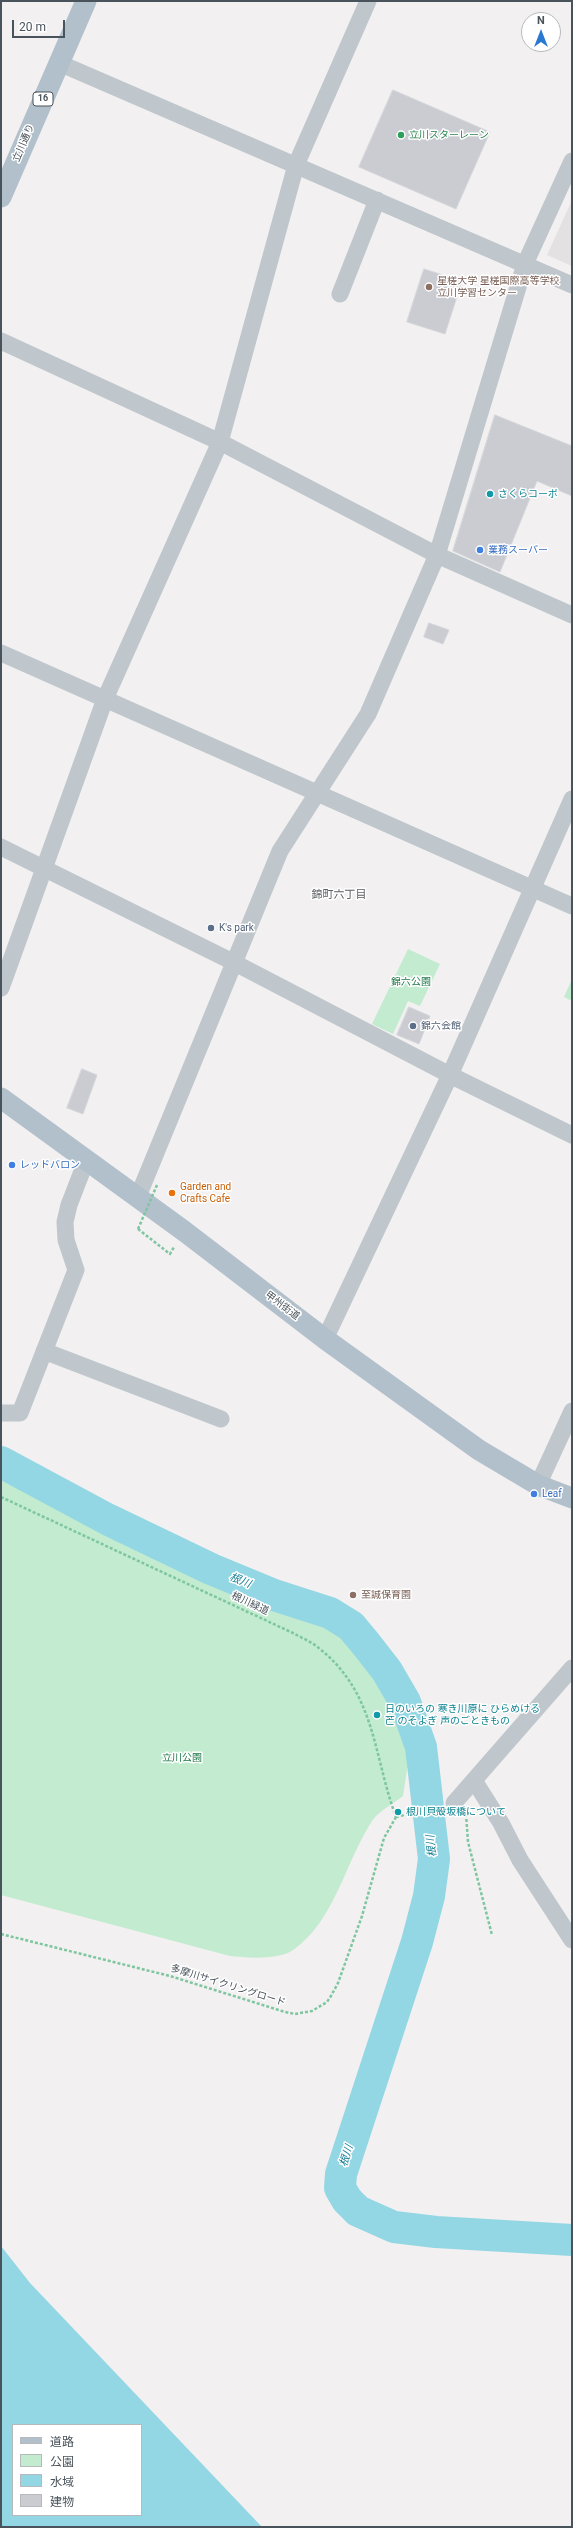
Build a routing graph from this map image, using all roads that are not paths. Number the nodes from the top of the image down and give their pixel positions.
1 (86, 1) edge
2 (368, 1) edge
3 (59, 63) junction
4 (572, 161) edge
5 (296, 165) junction
6 (1, 197) edge
7 (376, 200) junction
8 (525, 264) junction
9 (572, 285) edge
10 (340, 294) dead end
11 (1, 341) edge
12 (220, 442) junction
13 (437, 555) junction
14 (572, 615) edge
15 (1, 653) edge
16 (105, 700) junction
17 (318, 792) junction
18 (572, 799) edge
19 (1, 847) edge
20 (46, 869) junction
21 (533, 888) junction
22 (572, 906) edge
23 (233, 962) junction
24 (1, 988) edge
25 (450, 1075) junction
26 (1, 1098) edge
27 (572, 1135) edge
28 (86, 1160) junction
29 (137, 1199) junction
30 (325, 1339) junction
31 (44, 1351) junction
32 (572, 1411) edge
33 (1, 1413) edge
34 (221, 1419) dead end
35 (538, 1484) junction
36 (572, 1498) edge
37 (572, 1668) edge
38 (475, 1782) junction
39 (454, 1801) road end
40 (572, 1940) edge

1 - 3 main road, 立川通り / 16
2 - 5 street
3 - 5 street
3 - 6 main road, 立川通り / 16
4 - 8 street
5 - 7 street
5 - 12 street
7 - 8 street
7 - 10 street
8 - 9 street
8 - 13 street
11 - 12 street
12 - 13 street
12 - 16 street
13 - 14 street
13 - 17 street
15 - 16 street
16 - 17 street
16 - 20 street
17 - 21 street
17 - 23 street
18 - 21 street
19 - 20 street
20 - 23 street
20 - 24 street
21 - 22 street
21 - 25 street
23 - 25 street
23 - 29 street
25 - 27 street
25 - 30 street
26 - 28 main road, 甲州街道
28 - 29 main road, 甲州街道
28 - 31 street
29 - 30 main road, 甲州街道
30 - 35 main road, 甲州街道
31 - 33 street
31 - 34 street
32 - 35 street
35 - 36 main road, 甲州街道
37 - 38 street
38 - 39 street
38 - 40 street

